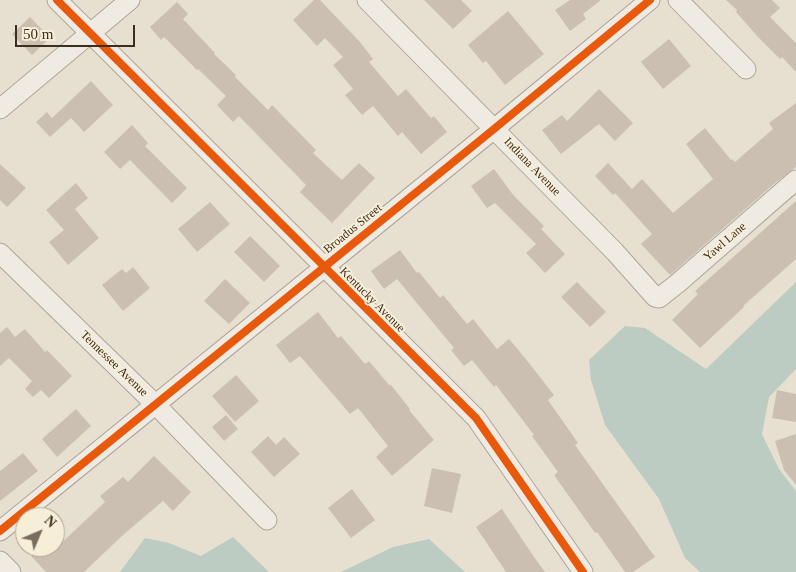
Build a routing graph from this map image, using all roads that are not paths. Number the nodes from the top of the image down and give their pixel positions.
1 (58, 0) edge
2 (130, 0) edge
3 (367, 0) edge
4 (650, 0) edge
5 (678, 0) edge
6 (91, 33) junction
7 (746, 68) dead end
8 (0, 109) edge
9 (494, 129) junction
10 (796, 180) edge
11 (0, 253) edge
12 (324, 268) junction
13 (651, 294) joint
14 (156, 405) junction
15 (267, 520) dead end
16 (0, 531) edge
17 (0, 561) edge
18 (11, 572) edge
19 (583, 572) edge

1 - 6 street, Kentucky Avenue
2 - 6 street
3 - 9 street, Indiana Avenue
4 - 9 street, Broadus Street
5 - 7 street
6 - 8 street
6 - 12 street, Kentucky Avenue
9 - 12 street, Broadus Street
9 - 13 street, Indiana Avenue
10 - 13 street, Yawl Lane
11 - 14 street, Tennessee Avenue
12 - 14 street, Broadus Street
12 - 19 street, Kentucky Avenue
14 - 15 street, Tennessee Avenue
14 - 16 street, Broadus Street
17 - 18 street

